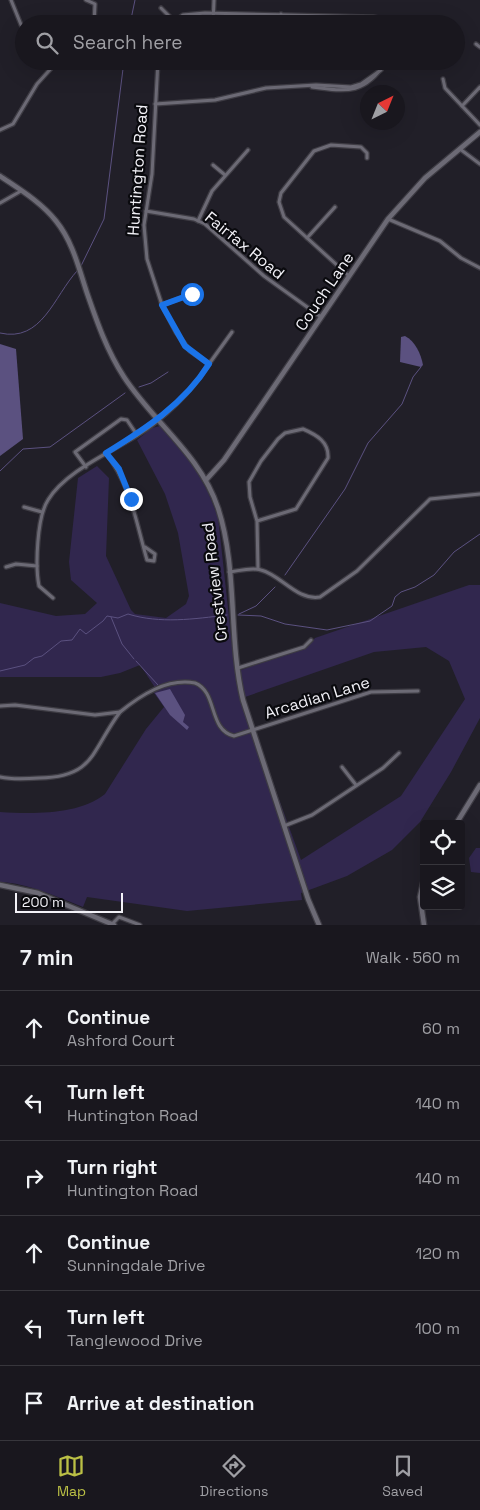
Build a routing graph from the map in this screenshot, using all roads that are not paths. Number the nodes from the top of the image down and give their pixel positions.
1 (11, 0) edge
2 (86, 0) edge
3 (214, 0) edge
4 (161, 8) dead end
5 (214, 13) junction
6 (280, 14) joint
7 (17, 15) edge
8 (94, 15) edge
9 (166, 15) edge
10 (188, 15) edge
11 (296, 15) edge
12 (49, 70) edge
13 (157, 70) edge
14 (381, 70) edge
15 (443, 79) dead end
16 (480, 87) edge
17 (155, 104) junction
18 (462, 106) junction
19 (480, 125) edge
20 (0, 130) edge
21 (480, 132) edge
22 (460, 149) junction
23 (248, 150) dead end
24 (367, 158) dead end
25 (480, 164) edge
26 (213, 165) dead end
27 (0, 176) edge
28 (225, 176) junction
29 (21, 190) junction
30 (0, 203) edge
31 (336, 207) dead end
32 (146, 211) junction
33 (388, 219) junction
34 (198, 221) junction
35 (307, 238) junction
36 (480, 268) edge
37 (349, 276) junction
38 (192, 294) dead end
39 (162, 305) junction
40 (320, 317) junction
41 (232, 332) dead end
42 (209, 364) junction
43 (158, 419) junction
44 (137, 435) junction
45 (106, 453) junction
46 (86, 467) junction
47 (206, 480) junction
48 (480, 494) edge
49 (24, 507) dead end
50 (42, 512) junction
51 (257, 521) junction
52 (145, 547) junction
53 (37, 566) junction
54 (6, 567) dead end
55 (258, 569) junction
56 (229, 572) junction
57 (53, 598) dead end
58 (311, 640) dead end
59 (237, 668) junction
60 (418, 691) dead end
61 (0, 706) edge
62 (120, 712) junction
63 (252, 730) junction
64 (399, 753) dead end
65 (342, 767) dead end
66 (0, 778) edge
67 (356, 785) junction
68 (480, 785) edge
69 (458, 820) edge
70 (284, 826) junction
71 (0, 885) edge
72 (422, 910) edge
73 (113, 925) edge
74 (140, 925) edge
75 (319, 925) edge
76 (424, 925) edge

1 - 7 street
2 - 8 street
3 - 5 street
4 - 9 street
5 - 6 street
5 - 10 street
6 - 11 street
12 - 20 street
13 - 17 street, Huntington Road
14 - 17 street
15 - 18 street
16 - 18 street
17 - 32 street, Huntington Road
18 - 19 street
21 - 22 street, Couch Lane
22 - 25 street
22 - 33 street, Couch Lane
23 - 28 street
24 - 35 street
26 - 28 street
27 - 29 street, Crestview Road
28 - 34 street
29 - 30 street
29 - 43 street, Crestview Road
31 - 35 street
32 - 34 street, Fairfax Road
32 - 39 street, Huntington Road
33 - 36 street
33 - 37 street, Couch Lane
34 - 40 street, Fairfax Road
35 - 37 street
37 - 40 street, Couch Lane
38 - 39 street
39 - 42 street, Huntington Road
40 - 47 street, Couch Lane
41 - 42 street
42 - 43 street
43 - 44 street
43 - 47 street, Crestview Road
44 - 45 street
44 - 46 street
45 - 46 street
45 - 52 street
46 - 50 street
47 - 56 street, Crestview Road
48 - 55 street
49 - 50 street
50 - 53 street
51 - 51 street
51 - 55 street
52 - 52 street
53 - 54 street
53 - 57 street
55 - 56 street
56 - 59 street, Crestview Road
58 - 59 street
59 - 63 street, Crestview Road
60 - 63 street, Arcadian Lane
61 - 62 street
62 - 63 street, Arcadian Lane
62 - 66 street
63 - 70 street, Crestview Road
64 - 67 street
65 - 67 street
67 - 70 street
68 - 69 street
70 - 75 street, Crestview Road
71 - 73 street
72 - 76 street
73 - 74 street

